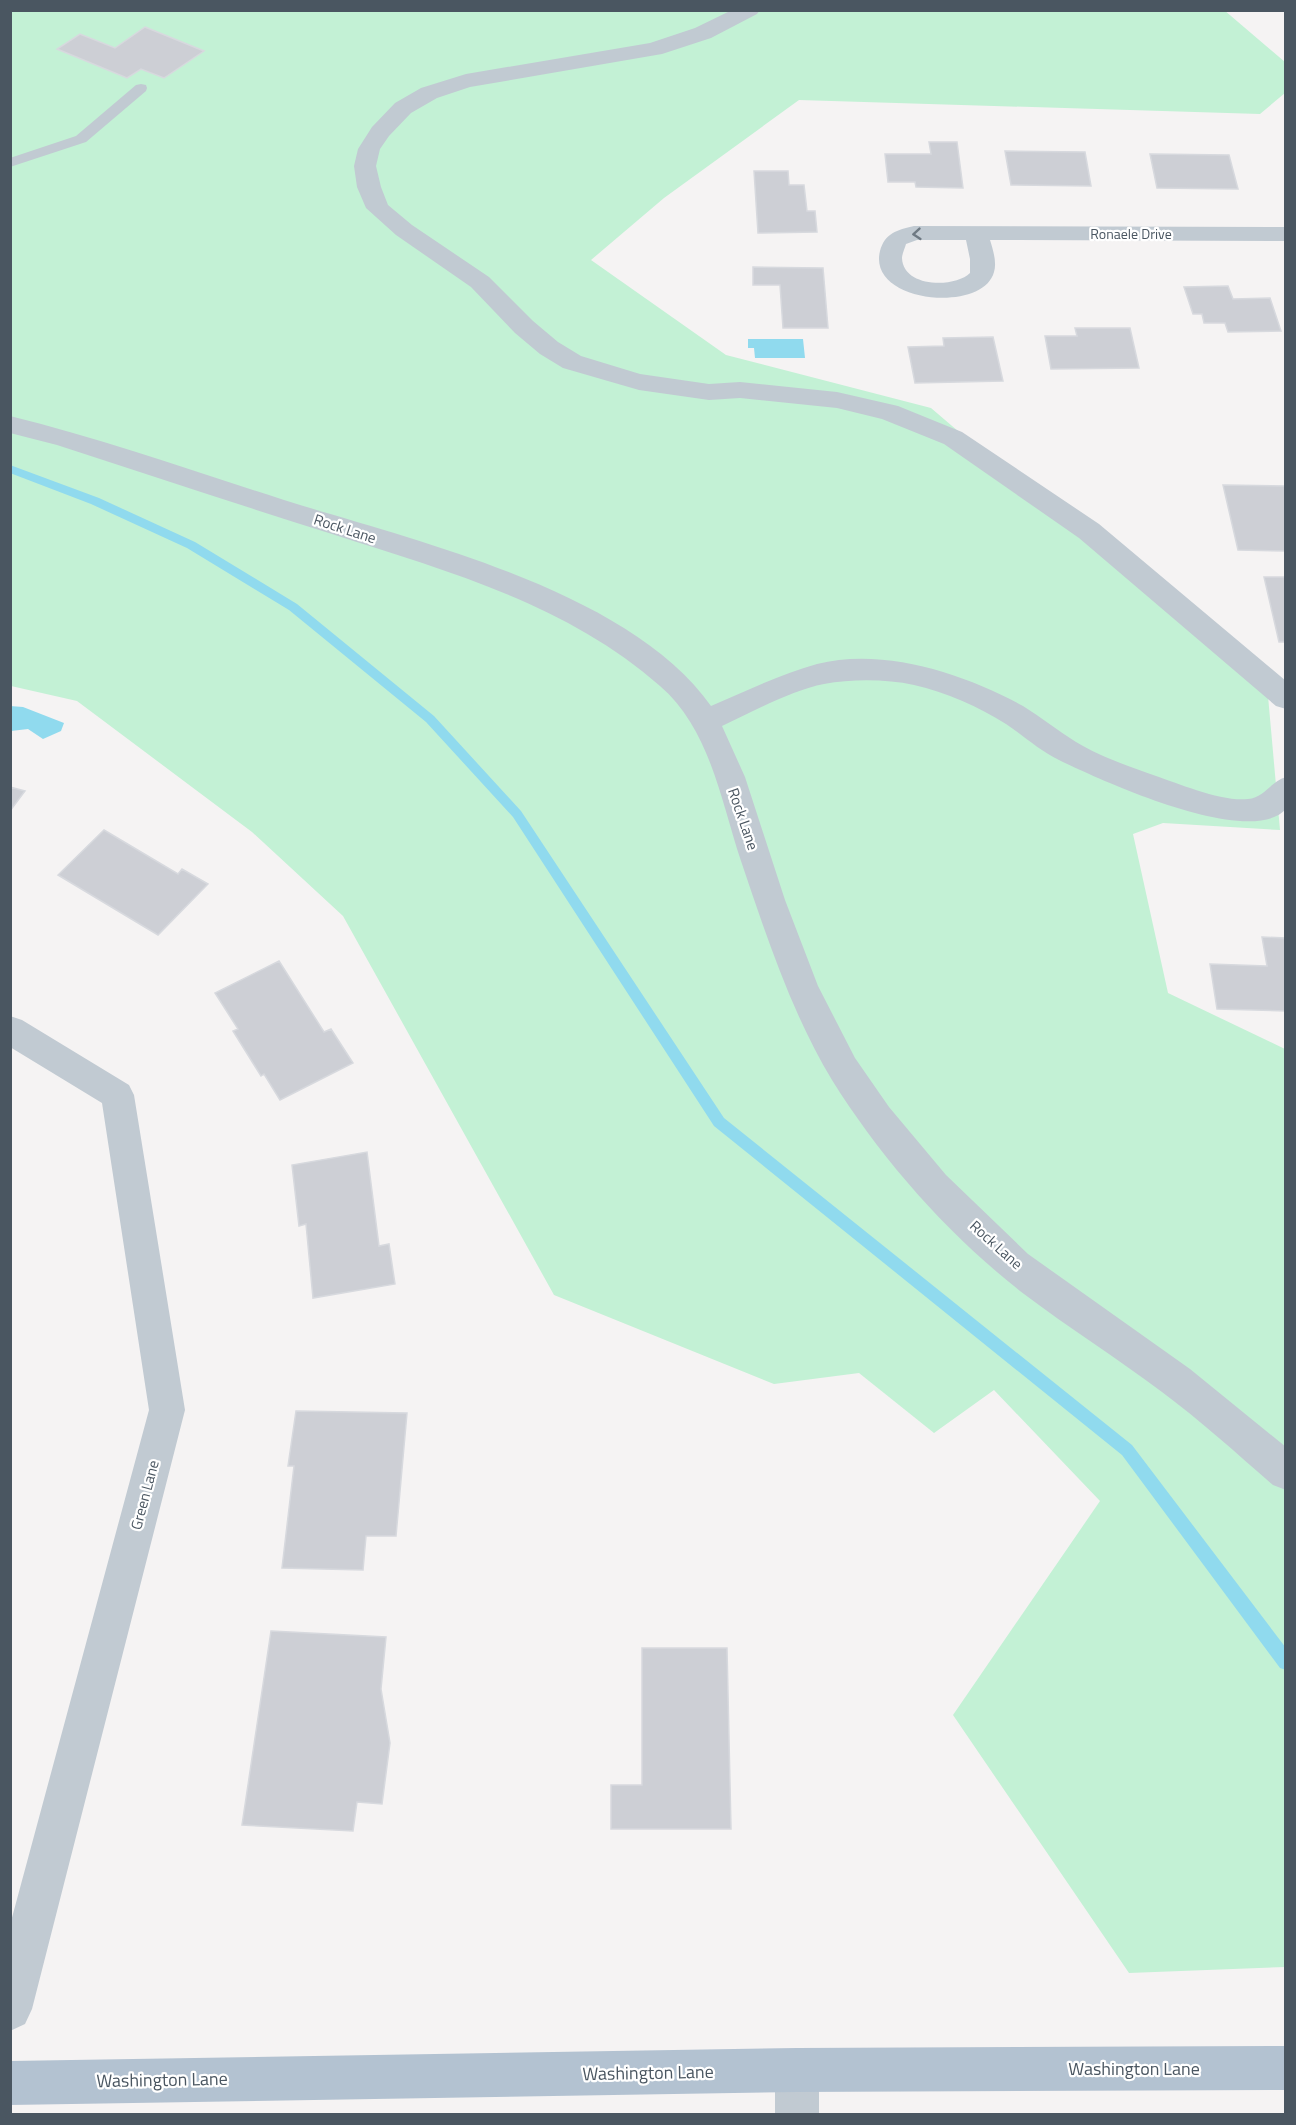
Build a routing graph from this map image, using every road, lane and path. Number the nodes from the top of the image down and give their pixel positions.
1 (750, 10) edge
2 (141, 88) dead end
3 (10, 163) edge
4 (975, 234) dead end
5 (1286, 234) edge
6 (10, 424) edge
7 (1286, 698) edge
8 (705, 721) junction
9 (1286, 788) edge
10 (10, 1030) edge
11 (1286, 1472) edge
12 (10, 2009) edge
13 (1286, 2068) edge
14 (797, 2070) junction
15 (10, 2083) edge
16 (797, 2115) edge

1 - 7 street
2 - 3 lane
4 - 5 street, Ronaele Drive
6 - 8 street, Rock Lane
8 - 9 street
8 - 11 street, Rock Lane
10 - 12 street, Green Lane
13 - 14 main road, Washington Lane
14 - 15 main road, Washington Lane
14 - 16 street

